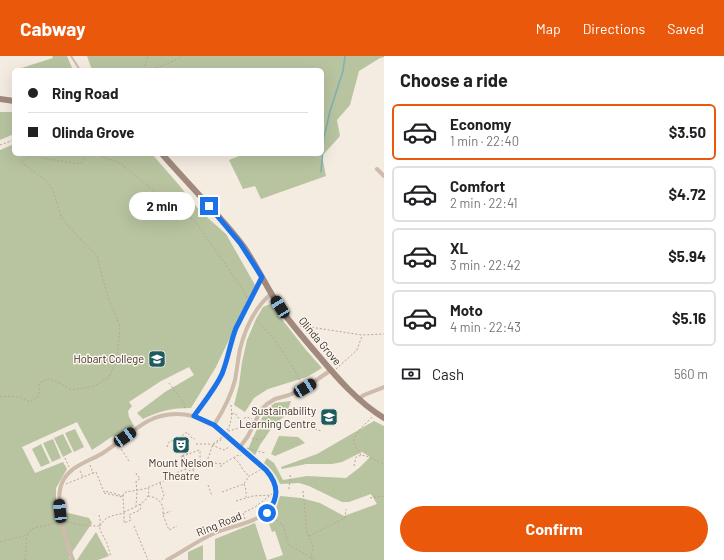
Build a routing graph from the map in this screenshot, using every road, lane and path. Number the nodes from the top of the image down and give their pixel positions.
1 (71, 56) edge
2 (148, 56) edge
3 (182, 56) edge
4 (79, 68) edge
5 (144, 68) edge
6 (156, 68) edge
7 (0, 98) edge
8 (12, 101) edge
9 (12, 141) edge
10 (0, 145) edge
11 (30, 156) edge
12 (41, 156) edge
13 (85, 156) edge
14 (101, 156) edge
15 (164, 156) edge
16 (377, 169) dead end
17 (384, 176) edge
18 (262, 277) junction
19 (272, 293) junction
20 (249, 304) junction
21 (252, 318) junction
22 (294, 326) junction
23 (384, 334) edge
24 (362, 335) junction
25 (332, 371) junction
26 (169, 383) dead end
27 (384, 386) edge
28 (305, 388) junction
29 (0, 397) edge
30 (358, 399) junction
31 (227, 403) junction
32 (375, 413) junction
33 (185, 414) junction
34 (232, 414) junction
35 (194, 416) junction
36 (384, 418) edge
37 (255, 421) junction
38 (288, 421) dead end
39 (214, 425) junction
40 (232, 430) dead end
41 (251, 430) junction
42 (227, 431) dead end
43 (321, 431) dead end
44 (248, 436) junction
45 (222, 437) dead end
46 (265, 437) dead end
47 (195, 439) dead end
48 (117, 442) junction
49 (196, 444) dead end
50 (212, 445) junction
51 (167, 447) dead end
52 (240, 447) junction
53 (229, 448) dead end
54 (188, 453) dead end
55 (244, 453) junction
56 (265, 453) dead end
57 (183, 455) junction
58 (361, 455) junction
59 (234, 457) junction
60 (65, 458) dead end
61 (89, 460) junction
62 (200, 460) junction
63 (131, 461) dead end
64 (190, 462) dead end
65 (207, 463) junction
66 (221, 464) junction
67 (78, 466) junction
68 (354, 466) dead end
69 (384, 466) edge
70 (199, 467) junction
71 (264, 468) junction
72 (186, 469) junction
73 (221, 469) dead end
74 (193, 470) junction
75 (71, 471) junction
76 (187, 472) junction
77 (94, 473) junction
78 (136, 473) dead end
79 (290, 474) dead end
80 (189, 475) dead end
81 (195, 475) dead end
82 (176, 476) junction
83 (249, 476) junction
84 (83, 477) junction
85 (160, 483) junction
86 (244, 484) junction
87 (64, 485) dead end
88 (208, 485) dead end
89 (148, 488) junction
90 (289, 489) dead end
91 (137, 491) junction
92 (303, 491) dead end
93 (104, 492) dead end
94 (222, 492) dead end
95 (276, 492) junction
96 (271, 495) junction
97 (148, 496) junction
98 (212, 496) dead end
99 (384, 496) edge
100 (123, 497) junction
101 (246, 498) junction
102 (370, 498) dead end
103 (236, 501) dead end
104 (161, 503) junction
105 (140, 504) junction
106 (136, 507) junction
107 (346, 508) dead end
108 (131, 509) junction
109 (171, 511) dead end
110 (124, 513) junction
111 (133, 513) junction
112 (267, 513) junction
113 (163, 514) junction
114 (99, 515) dead end
115 (64, 521) junction
116 (245, 523) junction
117 (100, 526) junction
118 (134, 526) dead end
119 (177, 526) dead end
120 (27, 535) junction
121 (308, 536) junction
122 (0, 542) edge
123 (111, 557) dead end
124 (311, 557) junction
125 (25, 560) edge
126 (73, 560) edge
127 (148, 560) edge
128 (167, 560) edge
129 (310, 560) edge
130 (316, 560) edge

1 - 4 lane
2 - 5 path
3 - 6 path
7 - 8 main road
9 - 10 path
11 - 29 path
12 - 13 path
14 - 20 path
15 - 18 main road, Olinda Grove
16 - 17 street
18 - 19 main road, Olinda Grove
18 - 20 street
19 - 21 street
19 - 22 main road, Olinda Grove
20 - 35 street
21 - 28 path
21 - 31 street
22 - 24 path
22 - 25 main road, Olinda Grove
23 - 24 path
24 - 25 path
25 - 28 street
25 - 30 main road, Olinda Grove
26 - 33 path
27 - 30 street
28 - 37 street
30 - 32 main road, Olinda Grove
31 - 34 path
31 - 39 street
32 - 36 main road, Olinda Grove
32 - 58 path
33 - 35 street
33 - 48 street
34 - 37 path
34 - 42 path
35 - 39 street
37 - 41 street
38 - 43 path
39 - 52 street, bridge
40 - 41 path
41 - 44 street
44 - 46 path
44 - 52 street
45 - 50 path
47 - 51 path
48 - 61 street
48 - 63 path
49 - 50 path
50 - 53 path
50 - 65 path
52 - 55 street
54 - 57 path, bridge
55 - 56 path
55 - 59 path
55 - 71 street
57 - 62 path
57 - 72 path
57 - 80 path, bridge
58 - 68 path
58 - 69 path
59 - 66 path
59 - 83 path
60 - 75 path
61 - 67 street
61 - 77 path
62 - 65 path
62 - 70 path
64 - 74 path
65 - 66 path
65 - 70 path
66 - 73 path
67 - 75 street
67 - 84 path
70 - 74 path
71 - 83 path
71 - 95 street
72 - 76 path
72 - 82 path
74 - 76 path
74 - 81 path
75 - 115 street
76 - 82 path
77 - 84 path
77 - 100 path
78 - 91 path
79 - 90 path
82 - 85 path
83 - 86 path
84 - 87 path
85 - 89 path
85 - 104 path
86 - 94 path
86 - 101 path
88 - 98 path
89 - 91 path
89 - 97 path
91 - 100 path
91 - 106 path
92 - 121 path
93 - 100 path
95 - 96 path
95 - 112 street
96 - 101 path
96 - 116 path
97 - 104 path
97 - 105 path
99 - 102 path
100 - 110 path
101 - 103 path
104 - 113 path
105 - 106 path
105 - 111 path
106 - 108 path
107 - 121 path
108 - 110 path
108 - 111 path
109 - 113 path
110 - 111 path
110 - 117 path
112 - 116 street, Ring Road
112 - 124 path
113 - 119 path
114 - 117 path
115 - 117 path
115 - 120 path
115 - 126 street
116 - 128 street, Ring Road
117 - 123 path
118 - 127 path
120 - 122 path
120 - 125 path
121 - 124 path
124 - 129 path
124 - 130 path

